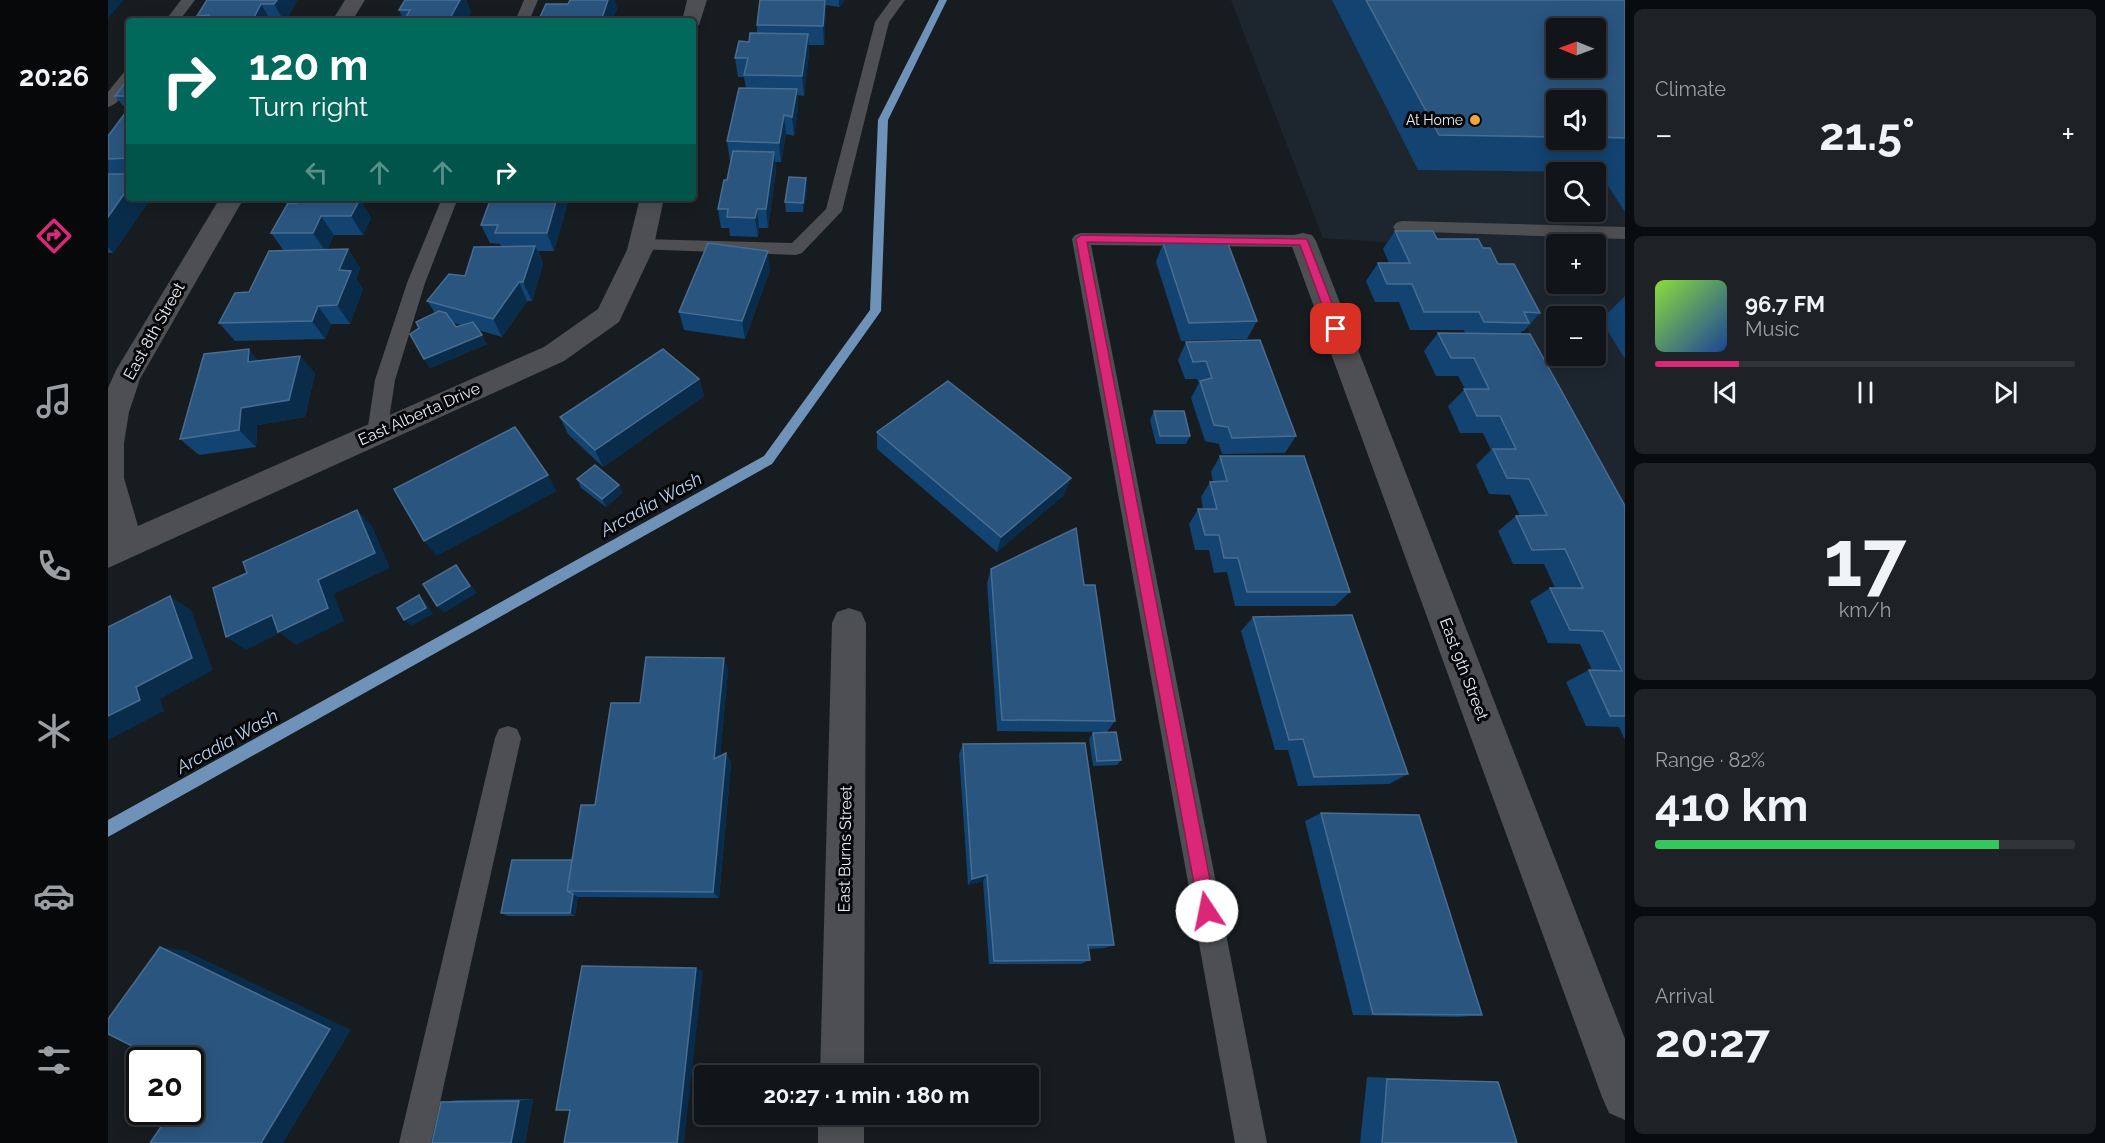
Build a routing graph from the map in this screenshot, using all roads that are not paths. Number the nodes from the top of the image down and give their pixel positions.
1 (188, 0) edge
2 (355, 0) edge
3 (531, 0) edge
4 (697, 0) edge
5 (898, 0) edge
6 (174, 18) edge
7 (344, 18) edge
8 (523, 18) edge
9 (693, 18) edge
10 (126, 79) edge
11 (108, 102) edge
12 (230, 201) edge
13 (449, 201) edge
14 (650, 201) edge
15 (1402, 227) dead end
16 (1625, 233) edge
17 (1304, 241) joint
18 (641, 245) junction
19 (377, 433) junction
20 (118, 550) edge
21 (849, 623) dead end
22 (508, 738) dead end
23 (842, 1065) edge
24 (1625, 1097) edge
25 (841, 1125) edge
26 (415, 1143) edge
27 (841, 1143) edge
28 (1251, 1143) edge

1 - 6 lane
2 - 7 street
3 - 8 lane
4 - 9 street
5 - 18 lane
10 - 11 lane
12 - 20 street, East 8th Street
13 - 19 lane
14 - 18 street, East Alberta Drive
15 - 16 lane
17 - 24 street, East 9th Street
17 - 28 lane
18 - 19 street, East Alberta Drive
19 - 20 street, East Alberta Drive
21 - 23 street, East Burns Street
22 - 26 lane
25 - 27 street

